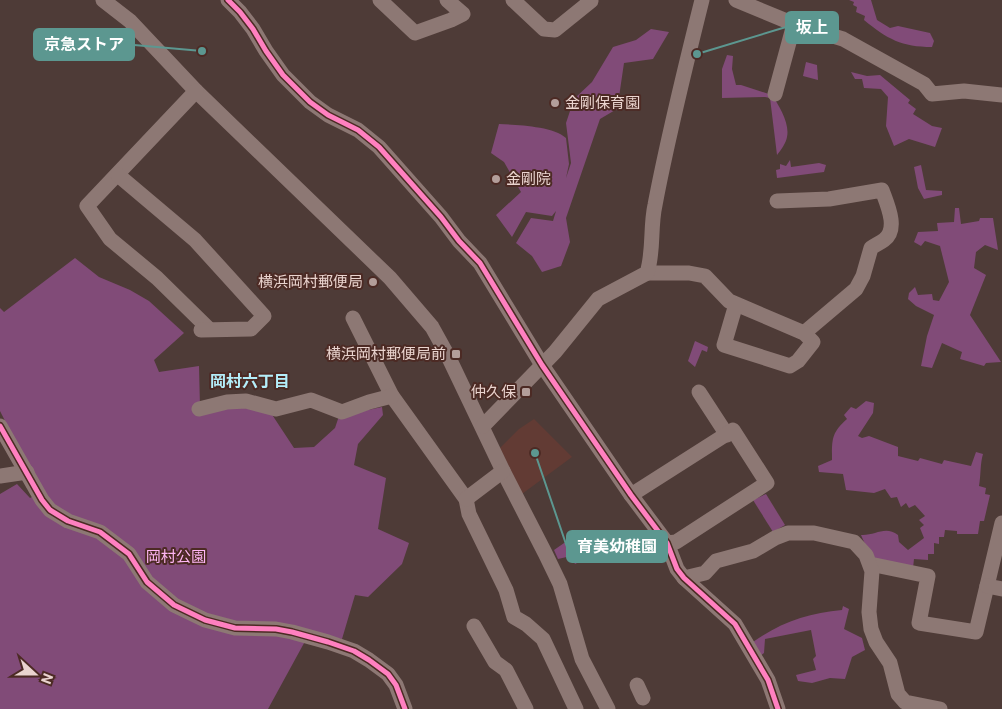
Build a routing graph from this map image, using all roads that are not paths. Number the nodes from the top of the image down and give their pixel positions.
1 (103, 0) edge
2 (228, 0) edge
3 (380, 0) edge
4 (447, 0) edge
5 (513, 0) edge
6 (591, 0) edge
7 (702, 0) edge
8 (732, 2) edge
9 (794, 24) junction
10 (196, 91) junction
11 (775, 94) dead end
12 (1002, 95) edge
13 (118, 175) junction
14 (777, 201) dead end
15 (647, 273) junction
16 (736, 304) junction
17 (353, 318) dead end
18 (804, 333) junction
19 (542, 365) junction
20 (699, 392) dead end
21 (392, 396) junction
22 (199, 409) dead end
23 (0, 426) edge
24 (483, 426) junction
25 (727, 435) junction
26 (503, 471) junction
27 (27, 472) junction
28 (0, 476) edge
29 (631, 496) junction
30 (466, 499) junction
31 (1002, 523) edge
32 (667, 543) junction
33 (870, 564) junction
34 (684, 578) junction
35 (987, 586) junction
36 (1002, 589) edge
37 (474, 626) dead end
38 (405, 709) edge
39 (526, 709) edge
40 (576, 709) edge
41 (608, 709) edge
42 (778, 709) edge
43 (940, 709) edge

1 - 10 street
2 - 19 street
3 - 4 street
5 - 6 street
7 - 15 street
8 - 9 street
9 - 11 street
9 - 12 street
10 - 13 street
10 - 24 street
13 - 13 street
14 - 18 street
15 - 16 street
15 - 19 street
16 - 18 street
16 - 18 street
17 - 21 street
19 - 24 street
19 - 29 street
20 - 25 street
21 - 22 street
21 - 30 street
23 - 27 street
24 - 26 street
25 - 29 street
25 - 32 street
26 - 30 street
26 - 41 street
27 - 28 street
27 - 38 street
29 - 32 street
30 - 40 street
31 - 35 street
32 - 34 street
33 - 34 street
33 - 35 street
33 - 43 street
34 - 42 street
35 - 36 street
37 - 39 street

